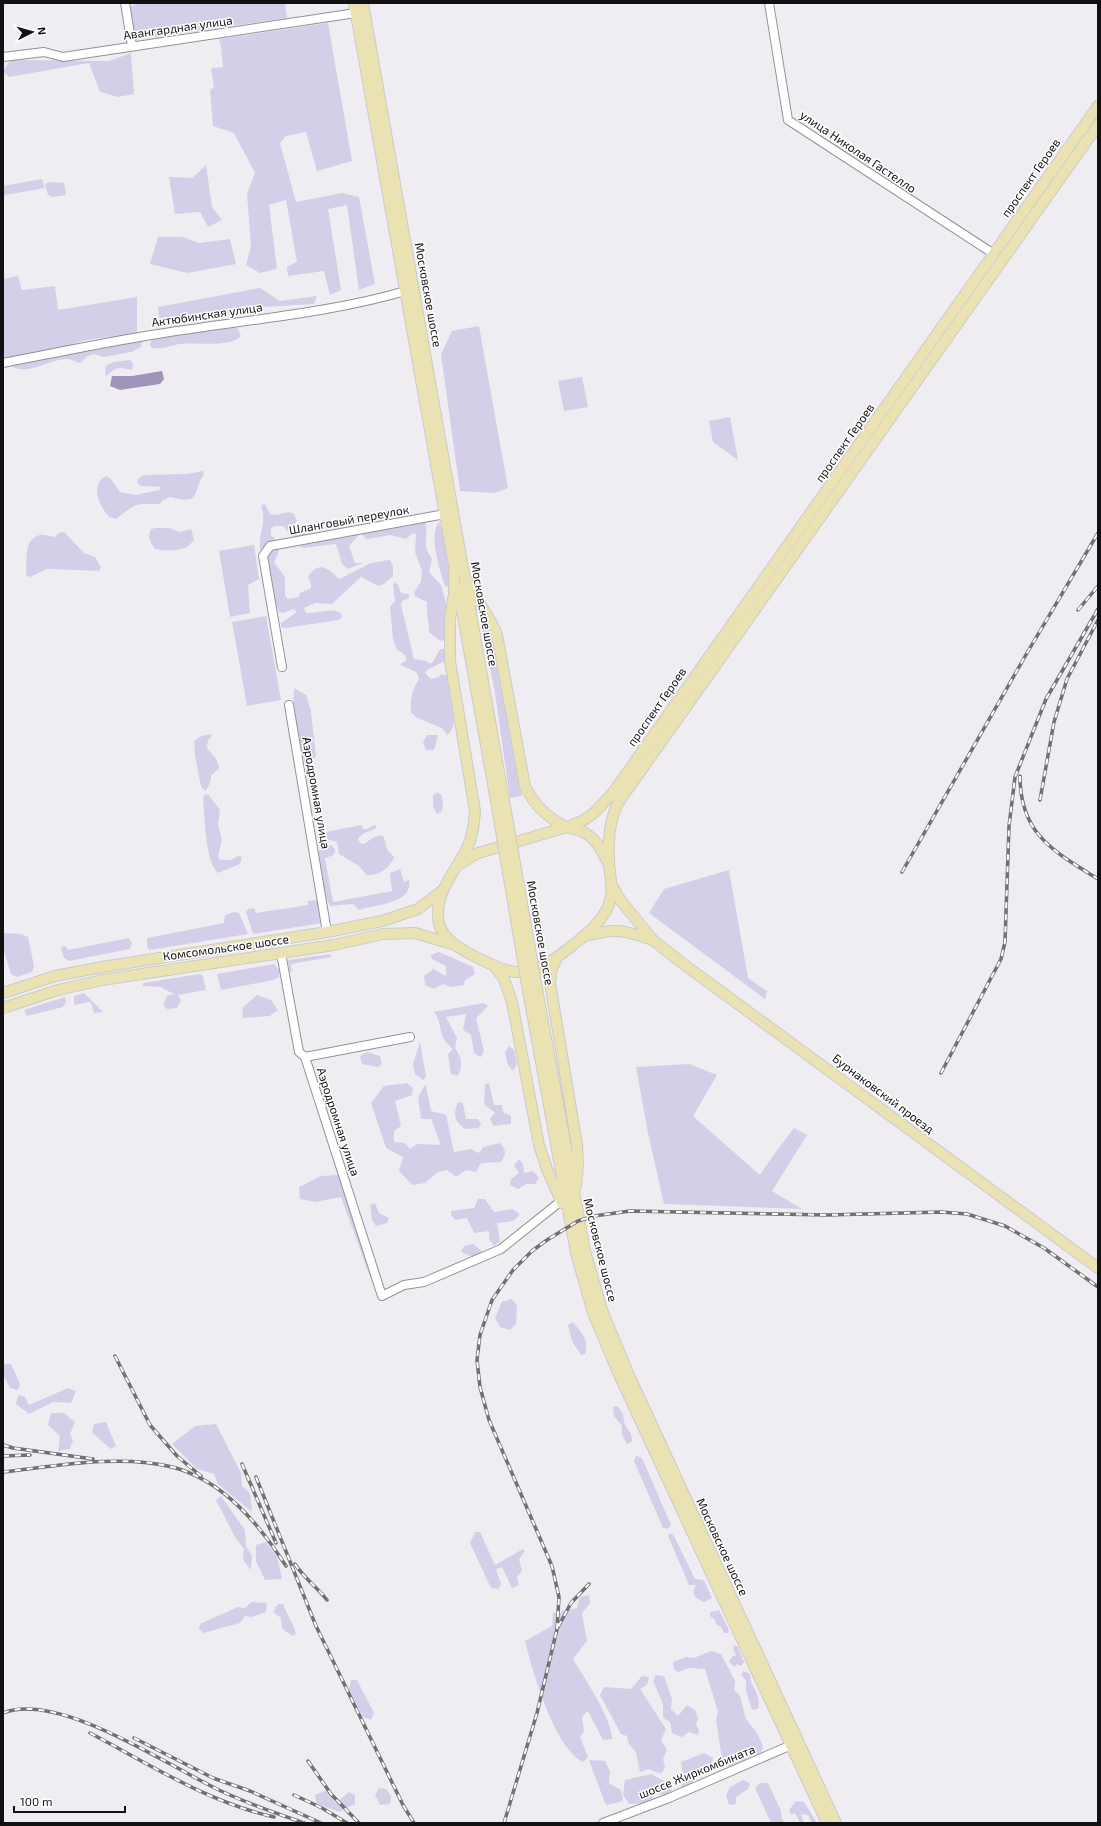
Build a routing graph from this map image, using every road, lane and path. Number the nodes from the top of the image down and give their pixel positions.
1 (125, 3) edge
2 (363, 3) edge
3 (769, 3) edge
4 (355, 8) edge
5 (132, 46) junction
6 (3, 57) edge
7 (1098, 106) edge
8 (1098, 125) edge
9 (994, 254) junction
10 (410, 290) junction
11 (3, 363) edge
12 (445, 514) junction
13 (458, 564) junction
14 (282, 667) dead end
15 (289, 705) dead end
16 (567, 827) junction
17 (609, 864) junction
18 (457, 866) junction
19 (613, 887) junction
20 (443, 890) junction
21 (327, 932) junction
22 (585, 936) junction
23 (653, 940) junction
24 (454, 945) junction
25 (281, 953) junction
26 (556, 959) junction
27 (495, 967) junction
28 (3, 992) edge
29 (3, 1008) edge
30 (410, 1037) dead end
31 (305, 1058) junction
32 (561, 1201) junction
33 (572, 1214) junction
34 (1098, 1268) edge
35 (795, 1744) junction
36 (603, 1823) edge
37 (827, 1823) edge
38 (836, 1823) edge

1 - 5 street
2 - 10 main road, Московское шоссе
3 - 9 street, улица Николая Гастелло
4 - 5 street, Авангардная улица
4 - 10 main road, Московское шоссе
5 - 6 street, Авангардная улица
7 - 9 main road, проспект Героев
8 - 17 main road, проспект Героев
9 - 16 main road, проспект Героев
10 - 11 street, Актюбинская улица
10 - 12 main road, Московское шоссе
10 - 13 main road, Московское шоссе
12 - 13 main road, Московское шоссе
12 - 14 street, Шланговый переулок
13 - 16 main road
13 - 18 main road
13 - 33 main road, Московское шоссе, bridge
15 - 21 street, Аэродромная улица
16 - 17 main road
16 - 18 main road, проспект Героев
17 - 19 main road
18 - 20 main road
19 - 22 main road
19 - 23 main road
20 - 21 main road, Комсомольское шоссе
20 - 24 main road
21 - 28 main road, Комсомольское шоссе
22 - 23 main road
22 - 26 main road
23 - 34 main road, Бурнаковский проезд
24 - 25 main road, Комсомольское шоссе
24 - 27 main road, Комсомольское шоссе
25 - 29 main road, Комсомольское шоссе
25 - 31 street, Аэродромная улица
26 - 27 main road
26 - 33 main road
27 - 32 main road
30 - 31 street
31 - 32 street, Аэродромная улица
32 - 33 main road
33 - 35 main road, Московское шоссе
35 - 36 street, шоссе Жиркомбината
35 - 37 main road, Московское шоссе
35 - 38 main road, Московское шоссе

